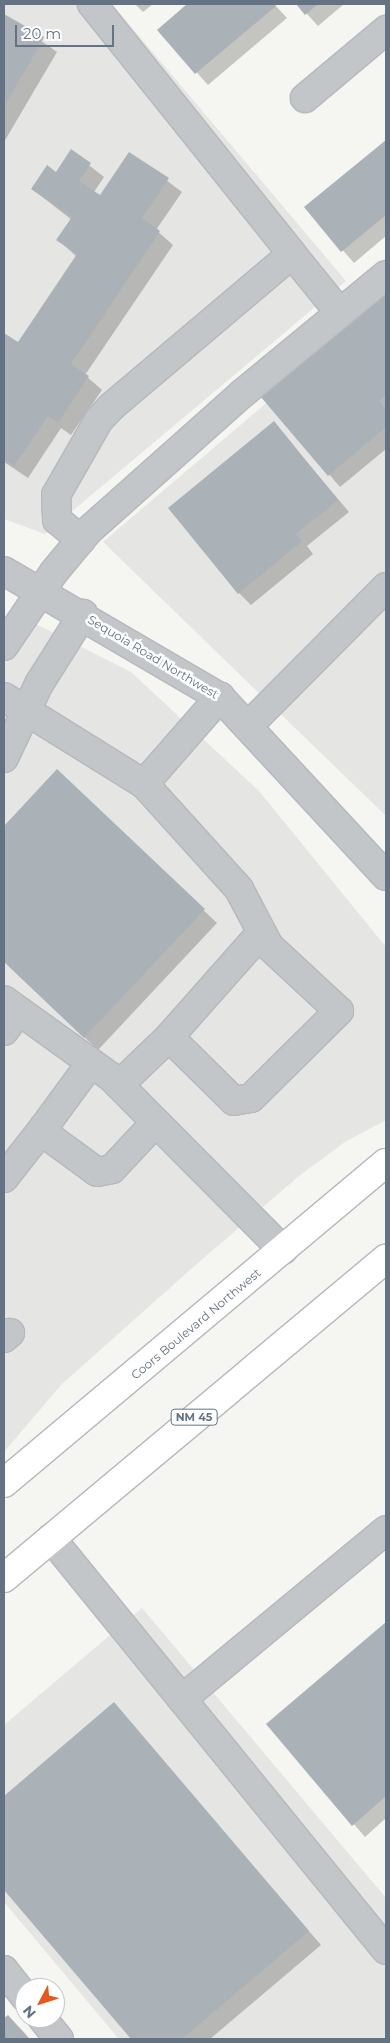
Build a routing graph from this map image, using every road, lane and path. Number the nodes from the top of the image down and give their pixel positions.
1 (92, 4) edge
2 (386, 30) edge
3 (305, 98) dead end
4 (292, 254) junction
5 (386, 275) edge
6 (340, 313) junction
7 (81, 540) junction
8 (4, 571) edge
9 (386, 587) edge
10 (43, 592) junction
11 (83, 614) junction
12 (4, 646) edge
13 (220, 697) junction
14 (14, 704) edge
15 (250, 724) junction
16 (4, 758) edge
17 (144, 784) junction
18 (386, 876) edge
19 (262, 932) junction
20 (9, 1014) edge
21 (169, 1038) junction
22 (91, 1063) junction
23 (119, 1085) junction
24 (156, 1122) junction
25 (40, 1131) junction
26 (386, 1163) edge
27 (4, 1178) edge
28 (284, 1250) junction
29 (386, 1259) edge
30 (4, 1483) edge
31 (386, 1530) edge
32 (51, 1538) junction
33 (4, 1578) edge
34 (182, 1699) junction
35 (386, 1950) edge
36 (4, 1970) edge
37 (15, 1984) edge
38 (50, 2028) edge
39 (59, 2039) edge

1 - 4 street
2 - 3 street
4 - 6 street
4 - 7 street
5 - 6 street
6 - 7 street
7 - 10 street
8 - 10 street, Sequoia Road Northwest
9 - 15 street
10 - 11 street, Sequoia Road Northwest
10 - 12 street
11 - 13 street, Sequoia Road Northwest
11 - 14 street
13 - 15 street, Sequoia Road Northwest
13 - 17 street
14 - 16 street
14 - 17 street
15 - 18 street, Sequoia Road Northwest
17 - 19 street
19 - 21 street
19 - 21 street
20 - 22 street
21 - 23 street
22 - 23 street
22 - 25 street
23 - 24 street
24 - 25 street
24 - 28 street
25 - 27 street
26 - 28 main road, Coors Boulevard Northwest
28 - 30 main road, Coors Boulevard Northwest
29 - 32 main road, NM 45
31 - 34 street
32 - 33 main road, NM 45
32 - 34 street
34 - 35 street
36 - 37 street
38 - 39 street

